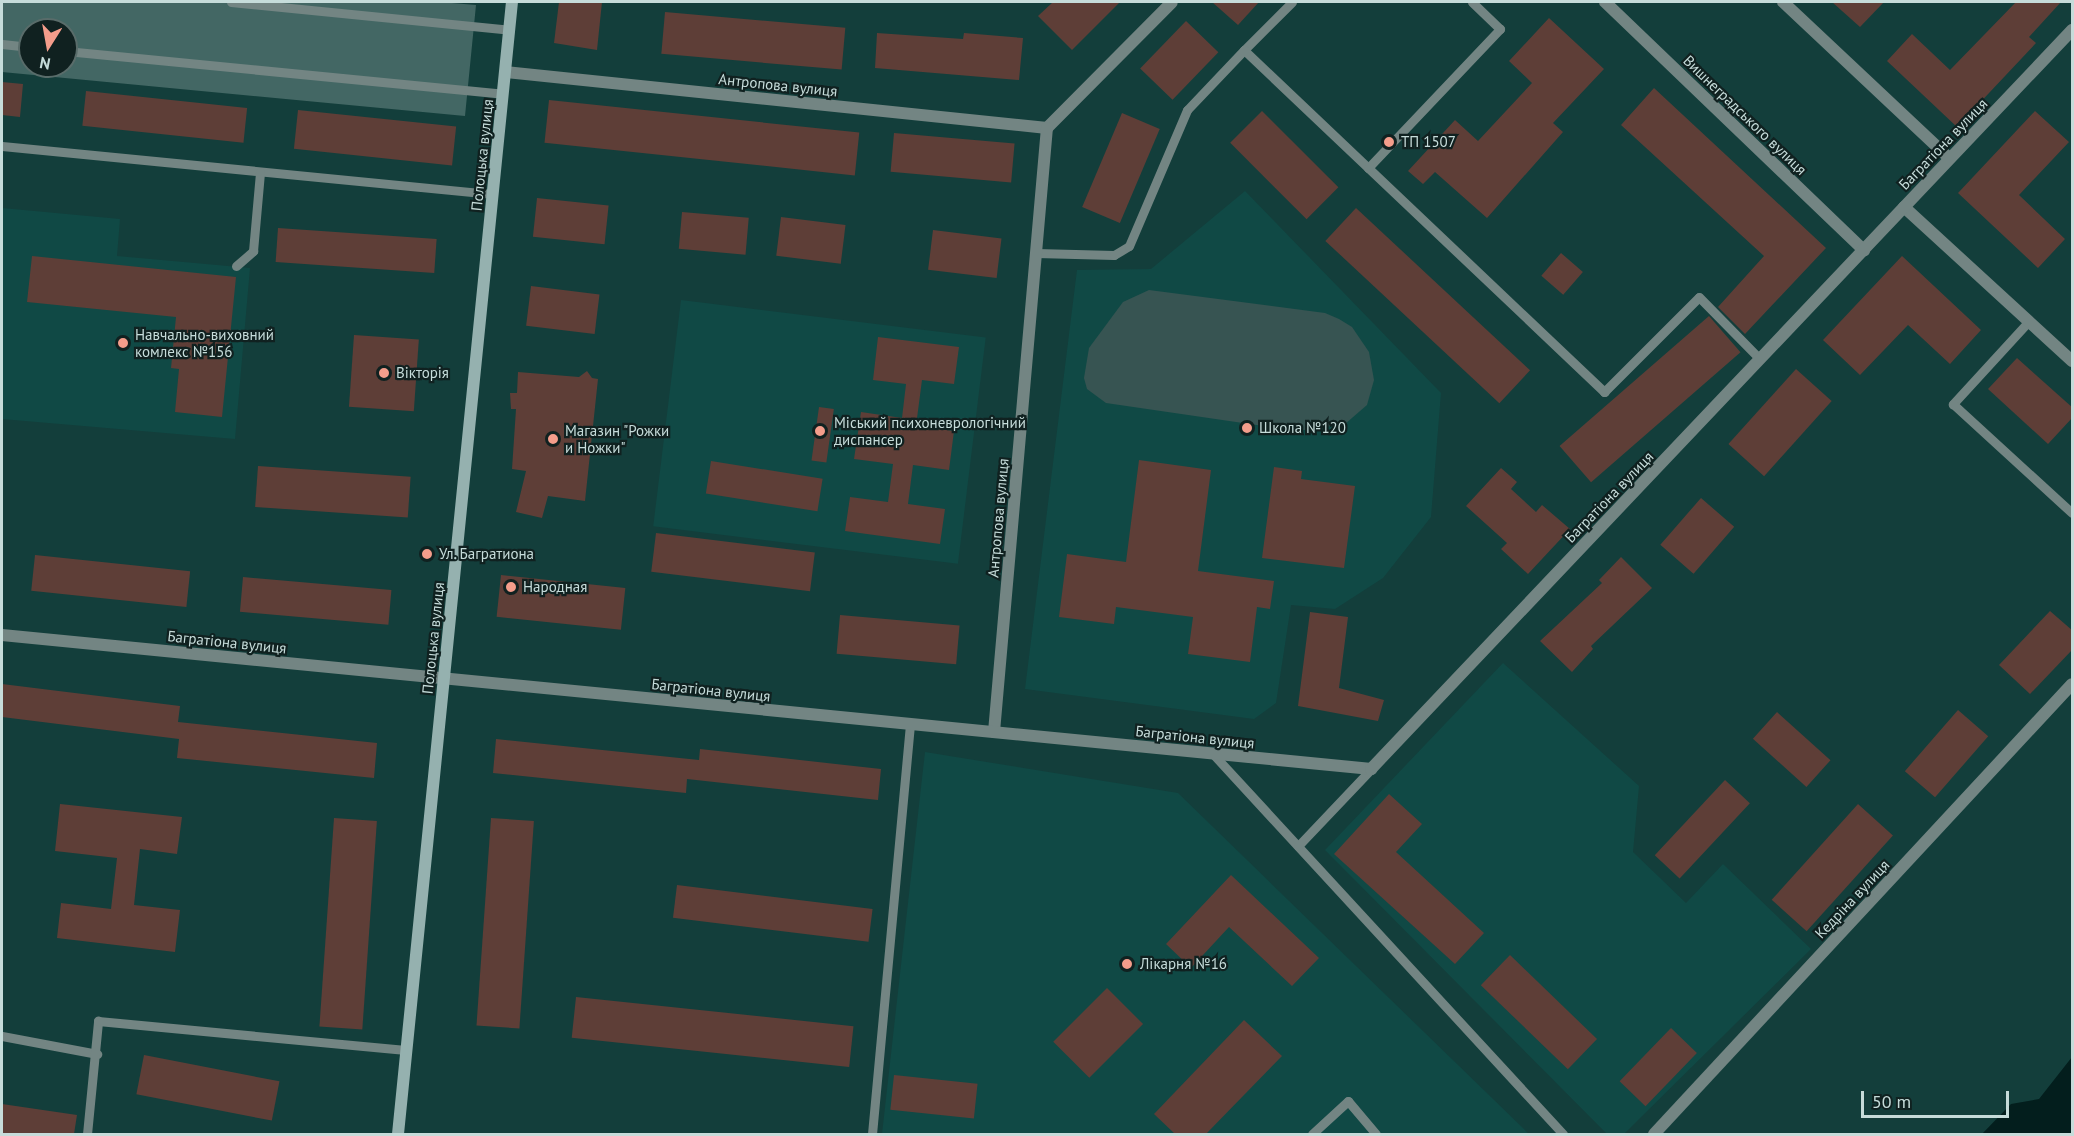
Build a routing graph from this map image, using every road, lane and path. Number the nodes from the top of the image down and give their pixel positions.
1 (231, 2) edge
2 (512, 2) edge
3 (1172, 2) edge
4 (1292, 2) edge
5 (1472, 2) edge
6 (1605, 2) edge
7 (1783, 2) edge
8 (510, 30) junction
9 (2073, 30) edge
10 (2, 44) edge
11 (18, 46) edge
12 (1244, 50) junction
13 (78, 52) edge
14 (506, 72) junction
15 (503, 94) junction
16 (1047, 128) junction
17 (2, 146) edge
18 (1949, 158) junction
19 (1368, 168) junction
20 (260, 172) junction
21 (493, 194) junction
22 (1904, 207) junction
23 (1864, 250) junction
24 (1036, 253) junction
25 (236, 266) dead end
26 (2029, 321) junction
27 (1760, 360) junction
28 (2073, 361) edge
29 (2073, 513) edge
30 (2, 635) edge
31 (444, 678) junction
32 (2073, 684) edge
33 (910, 724) junction
34 (994, 732) junction
35 (1213, 754) junction
36 (1371, 769) junction
37 (1298, 846) junction
38 (2, 1036) edge
39 (406, 1050) junction
40 (97, 1054) junction
41 (87, 1134) edge
42 (398, 1134) edge
43 (872, 1134) edge
44 (1312, 1134) edge
45 (1376, 1134) edge
46 (1563, 1134) edge
47 (1654, 1134) edge

1 - 8 lane
2 - 8 main road, Полоцька вулиця
3 - 16 street
4 - 12 lane
5 - 19 lane
6 - 23 street, Вишнеградського вулиця
7 - 18 street
8 - 14 main road, Полоцька вулиця
9 - 18 street, Багратіона вулиця
10 - 11 lane
12 - 19 lane
12 - 24 lane
13 - 15 lane
14 - 15 main road, Полоцька вулиця
14 - 16 street, Антропова вулиця
15 - 21 main road, Полоцька вулиця
16 - 24 street, Антропова вулиця
17 - 20 lane
18 - 22 street, Багратіона вулиця
19 - 27 lane
20 - 21 lane
20 - 25 lane
21 - 31 main road, Полоцька вулиця
22 - 23 street, Багратіона вулиця
22 - 26 street
23 - 27 street, Багратіона вулиця
24 - 34 street, Антропова вулиця
26 - 28 street
26 - 29 lane
27 - 36 street, Багратіона вулиця
30 - 31 street, Багратіона вулиця
31 - 33 street, Багратіона вулиця
31 - 39 main road, Полоцька вулиця
32 - 47 street, Кедріна вулиця
33 - 34 street, Багратіона вулиця
33 - 43 lane
34 - 35 street, Багратіона вулиця
35 - 36 street, Багратіона вулиця
35 - 37 lane
36 - 37 lane
37 - 46 lane
38 - 40 lane
39 - 40 lane
39 - 42 main road, Полоцька вулиця
40 - 41 lane
44 - 45 lane

